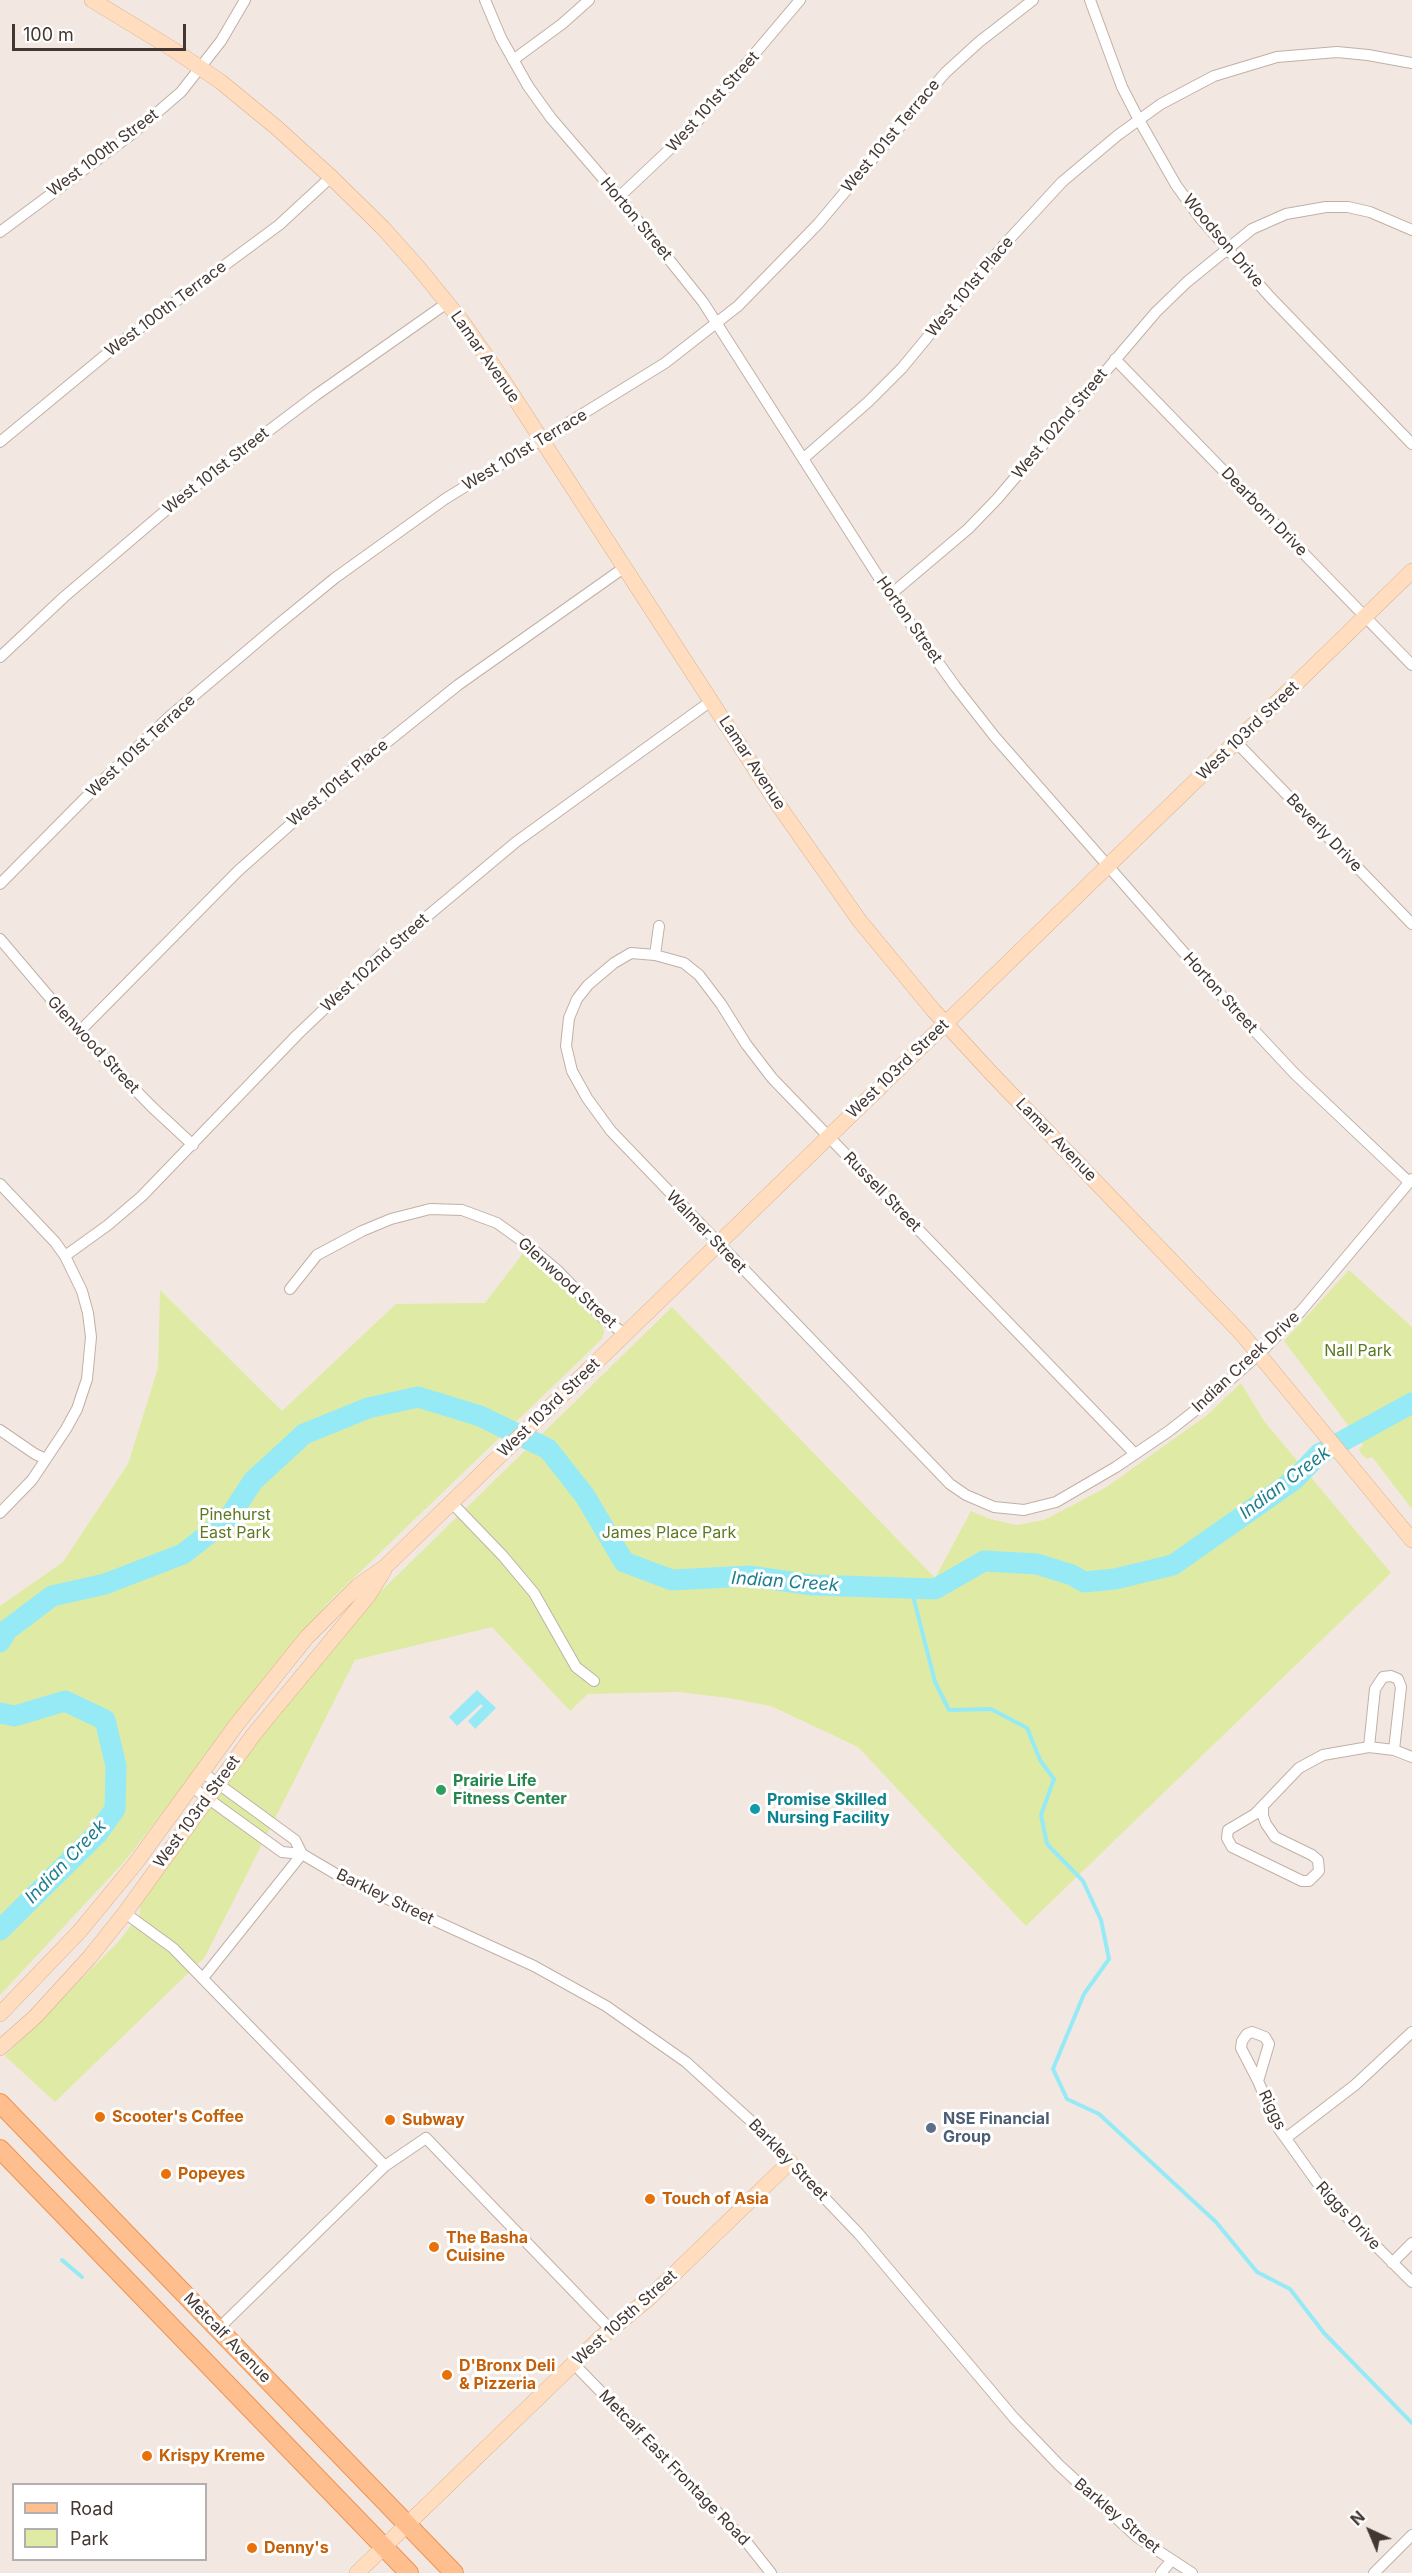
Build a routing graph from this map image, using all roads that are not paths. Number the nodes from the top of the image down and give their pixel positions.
1 (92, 0) edge
2 (245, 0) edge
3 (485, 0) edge
4 (589, 0) edge
5 (800, 0) edge
6 (1033, 0) edge
7 (1090, 0) edge
8 (513, 60) junction
9 (1412, 63) edge
10 (201, 68) junction
11 (1139, 120) junction
12 (332, 177) junction
13 (620, 197) junction
14 (1412, 230) edge
15 (0, 232) edge
16 (1226, 249) junction
17 (447, 303) junction
18 (717, 322) junction
19 (1115, 359) junction
20 (542, 439) junction
21 (0, 442) edge
22 (1412, 444) edge
23 (804, 458) junction
24 (625, 567) junction
25 (1412, 572) edge
26 (891, 595) junction
27 (1366, 617) junction
28 (0, 657) edge
29 (1412, 665) edge
30 (711, 701) junction
31 (1236, 742) junction
32 (1108, 866) junction
33 (0, 884) edge
34 (1412, 924) edge
35 (659, 926) dead end
36 (0, 939) edge
37 (655, 955) junction
38 (945, 1023) junction
39 (79, 1032) junction
40 (829, 1137) junction
41 (194, 1144) junction
42 (1411, 1181) edge
43 (0, 1184) edge
44 (718, 1244) junction
45 (65, 1256) junction
46 (290, 1289) dead end
47 (625, 1334) junction
48 (1259, 1354) junction
49 (0, 1430) edge
50 (1135, 1454) junction
51 (46, 1459) junction
52 (975, 1500) joint
53 (452, 1502) junction
54 (0, 1513) edge
55 (1412, 1540) edge
56 (385, 1568) junction
57 (594, 1681) dead end
58 (1369, 1747) junction
59 (1394, 1750) junction
60 (1412, 1757) edge
61 (202, 1772) junction
62 (218, 1784) junction
63 (192, 1786) junction
64 (208, 1797) junction
65 (1263, 1806) junction
66 (302, 1854) junction
67 (125, 1913) junction
68 (203, 1978) junction
69 (0, 2014) edge
70 (1412, 2032) edge
71 (0, 2048) edge
72 (1258, 2081) dead end
73 (0, 2103) edge
74 (1286, 2138) junction
75 (0, 2149) edge
76 (790, 2162) junction
77 (385, 2166) junction
78 (1412, 2243) edge
79 (1392, 2263) junction
80 (1412, 2282) edge
81 (218, 2329) junction
82 (611, 2330) junction
83 (574, 2364) junction
84 (407, 2525) junction
85 (1412, 2535) edge
86 (384, 2546) junction
87 (1171, 2561) junction
88 (357, 2573) edge
89 (409, 2573) edge
90 (453, 2573) edge
91 (771, 2573) edge
92 (1161, 2573) edge
93 (1192, 2573) edge
94 (1374, 2573) edge

1 - 10 main road, Lamar Avenue
2 - 10 street, West 100th Street
3 - 8 street, Horton Street
4 - 8 street
5 - 13 street, West 101st Street
6 - 18 street, West 101st Terrace
7 - 11 street, Woodson Drive
8 - 13 street, Horton Street
9 - 11 street, West 101st Place
10 - 12 main road, Lamar Avenue
10 - 15 street, West 100th Street
11 - 16 street, Woodson Drive
11 - 23 street, West 101st Place
12 - 17 main road, Lamar Avenue
12 - 21 street, West 100th Terrace
13 - 18 street, Horton Street
14 - 16 street, West 102nd Street
16 - 19 street, West 102nd Street
16 - 22 street, Woodson Drive
17 - 20 main road, Lamar Avenue
17 - 28 street, West 101st Street
18 - 20 street, West 101st Terrace
18 - 23 street, Horton Street
19 - 26 street, West 102nd Street
19 - 27 street, Dearborn Drive
20 - 24 main road, Lamar Avenue
20 - 33 street, West 101st Terrace
23 - 26 street, Horton Street
24 - 30 main road, Lamar Avenue
24 - 39 street, West 101st Place
25 - 27 main road, West 103rd Street
26 - 32 street, Horton Street
27 - 29 street, Dearborn Drive
27 - 31 main road, West 103rd Street
30 - 38 main road, Lamar Avenue
30 - 41 street, West 102nd Street
31 - 32 main road, West 103rd Street
31 - 34 street, Beverly Drive
32 - 38 main road, West 103rd Street
32 - 42 street, Horton Street
35 - 37 street
36 - 39 street, Glenwood Street
37 - 40 street, Russell Street
37 - 44 street, Walmer Street
38 - 40 main road, West 103rd Street
38 - 48 main road, Lamar Avenue
39 - 41 street, Glenwood Street
40 - 44 main road, West 103rd Street
40 - 50 street, Russell Street
41 - 45 street, West 102nd Street
42 - 48 street, Indian Creek Drive
43 - 45 street
44 - 47 main road, West 103rd Street
44 - 52 street, Walmer Street
45 - 51 street
46 - 47 street, Glenwood Street
47 - 53 main road, West 103rd Street
48 - 50 street, Indian Creek Drive
48 - 55 main road, Lamar Avenue
49 - 51 street
50 - 52 street, Indian Creek Drive
51 - 54 street
53 - 56 main road, West 103rd Street
53 - 57 street
56 - 61 main road, West 103rd Street
56 - 62 main road, West 103rd Street
58 - 59 street
58 - 59 street
58 - 65 street
59 - 60 street
61 - 62 street, Barkley Street
61 - 63 main road, West 103rd Street
62 - 64 main road, West 103rd Street
62 - 66 street, Barkley Street
63 - 64 street, Barkley Street
63 - 69 main road, West 103rd Street
64 - 66 street, Barkley Street
64 - 67 main road, West 103rd Street
65 - 65 street
66 - 68 street
66 - 76 street, Barkley Street
67 - 68 street
67 - 71 main road, West 103rd Street
68 - 77 street
70 - 74 street
72 - 74 street, Riggs
73 - 81 main road, Metcalf Avenue
74 - 79 street, Riggs Drive
75 - 86 main road, Metcalf Avenue
76 - 82 main road, West 105th Street
76 - 87 street, Barkley Street
77 - 81 street
77 - 82 street
78 - 79 street, Riggs Drive
79 - 80 street, Riggs Drive
81 - 84 main road, Metcalf Avenue
82 - 83 main road, West 105th Street
83 - 84 main road, West 105th Street
83 - 91 street, Metcalf East Frontage Road
84 - 86 main road, West 105th Street
84 - 90 main road, Metcalf Avenue
85 - 94 street
86 - 88 main road, West 105th Street
86 - 89 main road, Metcalf Avenue
87 - 92 street
87 - 93 street, Barkley Street

